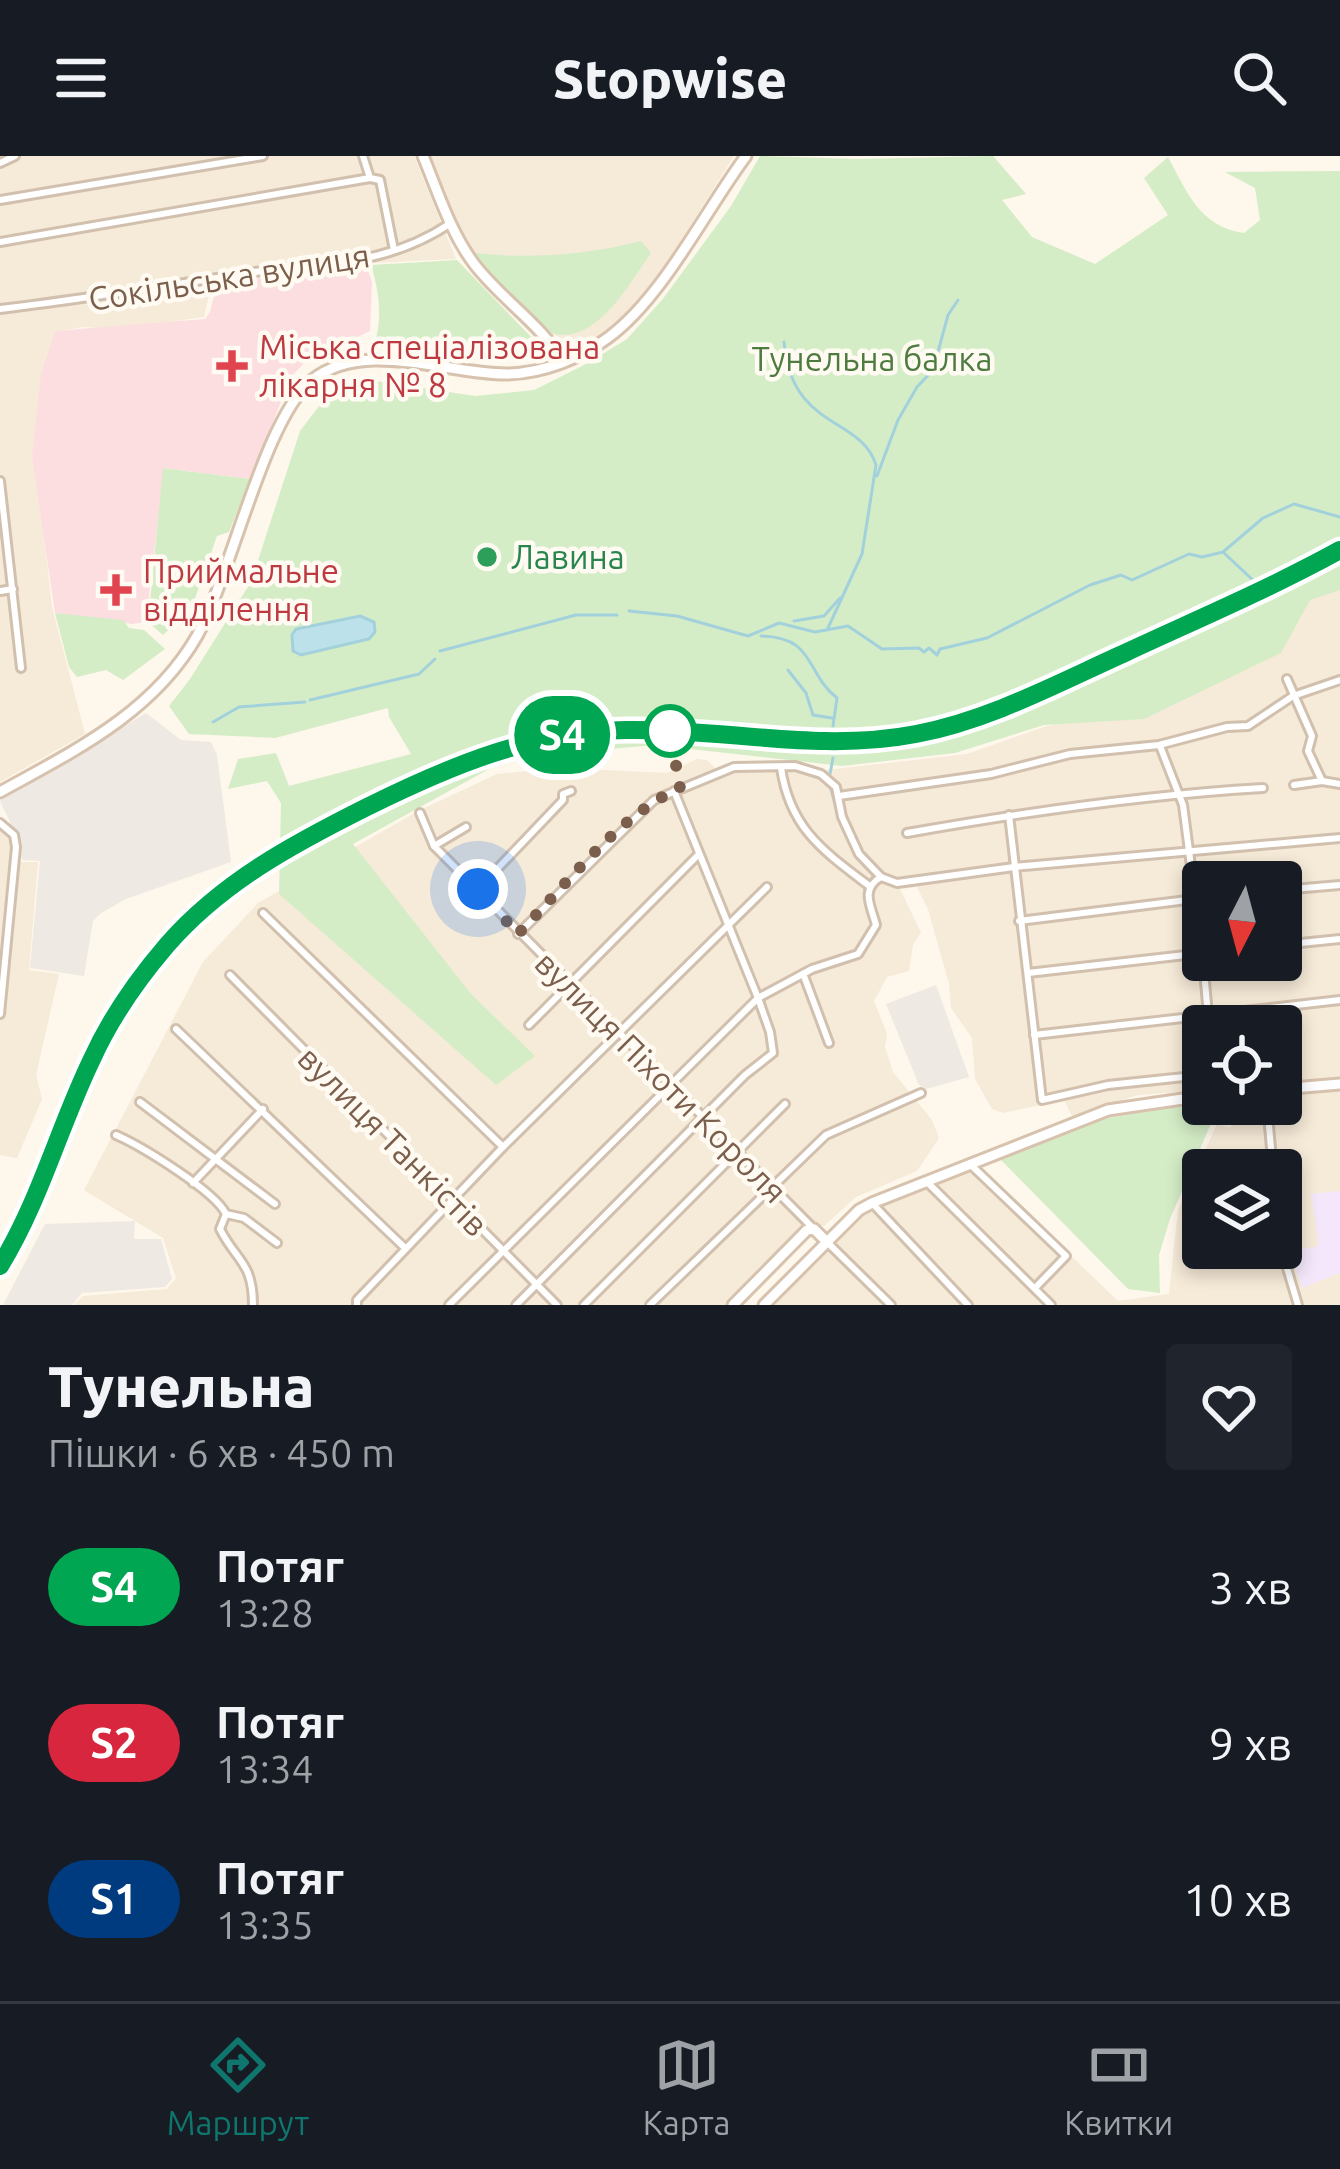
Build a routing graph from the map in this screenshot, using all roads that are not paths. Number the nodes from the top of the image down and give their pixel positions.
1 (15, 156) edge
2 (263, 156) edge
3 (363, 156) edge
4 (423, 156) edge
5 (746, 156) edge
6 (0, 163) edge
7 (370, 178) junction
8 (0, 200) edge
9 (451, 223) junction
10 (0, 242) edge
11 (394, 250) junction
12 (0, 309) edge
13 (562, 362) junction
14 (0, 481) edge
15 (13, 589) junction
16 (0, 591) edge
17 (21, 668) dead end
18 (1286, 679) dead end
19 (1340, 680) edge
20 (1294, 695) junction
21 (1156, 745) junction
22 (781, 768) junction
23 (1322, 781) junction
24 (1340, 784) edge
25 (1294, 785) dead end
26 (1263, 788) dead end
27 (674, 790) junction
28 (571, 791) dead end
29 (0, 792) edge
30 (1180, 793) junction
31 (838, 796) junction
32 (420, 813) dead end
33 (1009, 815) junction
34 (0, 824) edge
35 (466, 827) dead end
36 (907, 833) dead end
37 (1340, 838) edge
38 (434, 846) junction
39 (1189, 850) junction
40 (698, 856) junction
41 (1191, 861) edge
42 (1014, 867) junction
43 (881, 877) junction
44 (1340, 885) edge
45 (767, 886) dead end
46 (869, 886) junction
47 (1302, 888) edge
48 (478, 889) junction
49 (1182, 900) edge
50 (263, 913) dead end
51 (1019, 921) junction
52 (727, 927) junction
53 (518, 934) junction
54 (1340, 939) edge
55 (1302, 943) edge
56 (1182, 958) edge
57 (1027, 973) junction
58 (230, 975) dead end
59 (804, 976) junction
60 (569, 985) junction
61 (758, 998) junction
62 (1340, 1000) edge
63 (1296, 1005) edge
64 (0, 1014) edge
65 (1182, 1018) edge
66 (529, 1025) dead end
67 (176, 1029) dead end
68 (619, 1034) junction
69 (1034, 1035) junction
70 (830, 1043) dead end
71 (1182, 1077) edge
72 (672, 1084) junction
73 (1340, 1084) edge
74 (1302, 1087) edge
75 (921, 1093) dead end
76 (1182, 1099) edge
77 (140, 1102) dead end
78 (785, 1104) dead end
79 (263, 1109) junction
80 (703, 1119) junction
81 (116, 1135) dead end
82 (503, 1147) junction
83 (738, 1152) junction
84 (215, 1159) junction
85 (969, 1164) junction
86 (926, 1181) junction
87 (193, 1183) junction
88 (770, 1187) junction
89 (453, 1201) junction
90 (872, 1203) junction
91 (275, 1204) dead end
92 (226, 1214) junction
93 (814, 1229) junction
94 (827, 1242) junction
95 (277, 1243) dead end
96 (405, 1248) junction
97 (503, 1252) junction
98 (1287, 1269) edge
99 (537, 1285) junction
100 (1035, 1288) junction
101 (353, 1302) edge
102 (253, 1305) edge
103 (449, 1305) edge
104 (516, 1305) edge
105 (557, 1305) edge
106 (584, 1305) edge
107 (650, 1305) edge
108 (733, 1305) edge
109 (764, 1305) edge
110 (892, 1305) edge
111 (968, 1305) edge
112 (1051, 1305) edge
113 (1298, 1305) edge

1 - 6 street
2 - 8 street
3 - 7 street
4 - 9 main road
5 - 13 main road
7 - 10 street
7 - 11 street
9 - 11 street, Сокільська вулиця
9 - 13 main road
11 - 12 street, Сокільська вулиця
13 - 29 main road
14 - 15 street
15 - 16 street
15 - 17 street
18 - 20 street
19 - 20 street
20 - 21 street
20 - 23 street
21 - 30 street
21 - 31 street
22 - 27 street
22 - 31 street
22 - 46 street
23 - 24 street
23 - 25 street
26 - 30 street
27 - 40 street
27 - 53 street
28 - 48 street
30 - 33 street
30 - 39 street
31 - 43 street
32 - 38 street, вулиця Піхоти Короля
33 - 36 street
33 - 42 street
34 - 64 street
35 - 38 street
37 - 39 street
38 - 48 street, вулиця Піхоти Короля
39 - 41 street
39 - 42 street
40 - 52 street
40 - 60 street
42 - 43 street
42 - 51 street
43 - 46 street
44 - 47 street
45 - 52 street
46 - 59 street
48 - 53 street, вулиця Піхоти Короля
49 - 51 street
50 - 82 street
51 - 57 street
52 - 61 street
52 - 68 street
53 - 60 street, вулиця Піхоти Короля
54 - 55 street
56 - 57 street
57 - 69 street
58 - 89 street, вулиця Танкістів
59 - 61 street
59 - 70 street
60 - 66 street
60 - 68 street, вулиця Піхоти Короля
61 - 72 street
61 - 80 street
62 - 63 street
65 - 69 street
67 - 79 street
68 - 72 street, вулиця Піхоти Короля
68 - 82 street
69 - 71 street
72 - 80 street, вулиця Піхоти Короля
72 - 97 street
73 - 74 main road
75 - 88 street
76 - 85 main road
77 - 84 street
78 - 83 street
79 - 84 street
79 - 96 street
80 - 83 street, вулиця Піхоти Короля
80 - 99 street
81 - 87 street
82 - 89 street
83 - 88 street, вулиця Піхоти Короля
83 - 106 street
84 - 87 street
84 - 91 street
85 - 86 main road
85 - 100 street
86 - 90 main road
86 - 100 street
87 - 92 street
88 - 93 street, вулиця Піхоти Короля
88 - 107 street
89 - 96 street
89 - 97 street, вулиця Танкістів
90 - 94 main road
90 - 111 street
92 - 95 street
92 - 102 street
93 - 94 main road, вулиця Піхоти Короля
93 - 108 main road
94 - 109 main road
94 - 110 street, вулиця Піхоти Короля
96 - 101 street
97 - 99 street, вулиця Танкістів
97 - 103 street
98 - 113 street
99 - 104 street
99 - 105 street, вулиця Танкістів
100 - 112 street

